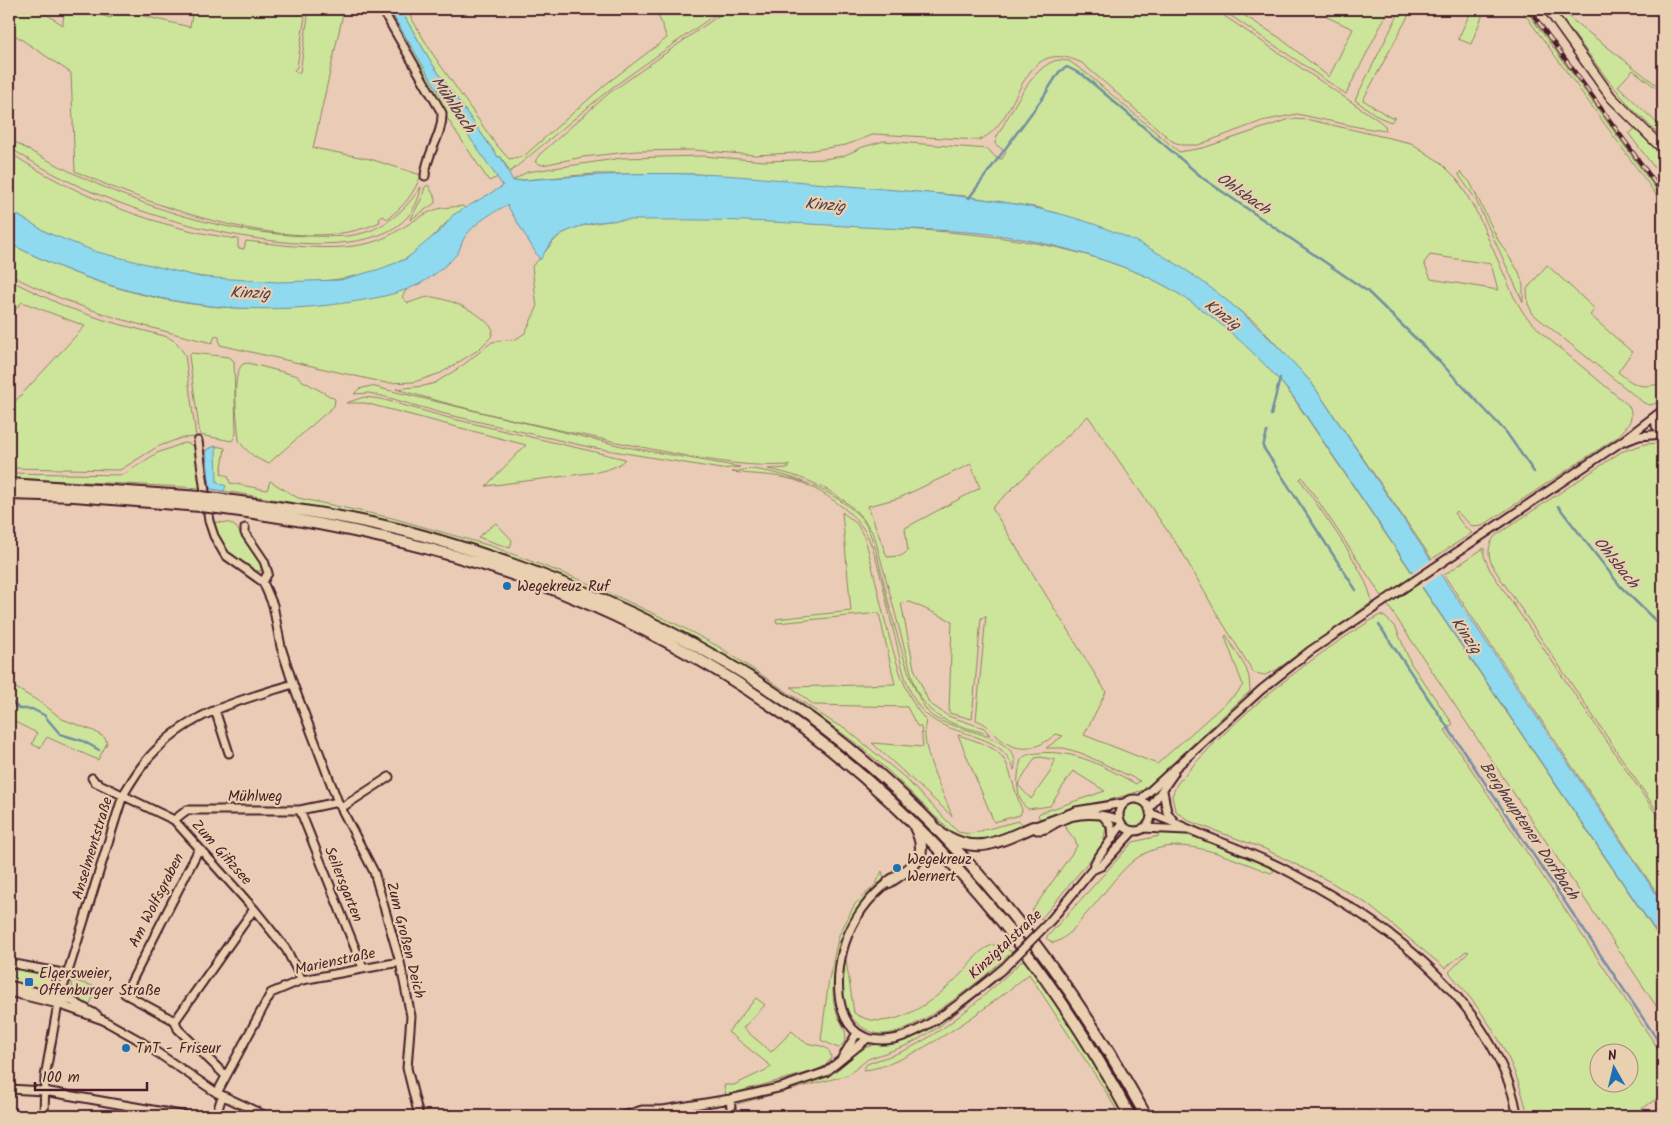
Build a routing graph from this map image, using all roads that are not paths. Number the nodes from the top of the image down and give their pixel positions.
1 (382, 9) edge
2 (1548, 9) edge
3 (1663, 149) edge
4 (425, 176) dead end
5 (1663, 410) edge
6 (1655, 417) junction
7 (1663, 422) edge
8 (1663, 434) edge
9 (198, 441) dead end
10 (1621, 442) junction
11 (9, 484) edge
12 (9, 494) edge
13 (201, 502) junction
14 (218, 504) junction
15 (245, 528) dead end
16 (263, 582) junction
17 (293, 684) junction
18 (215, 710) junction
19 (229, 753) dead end
20 (1178, 767) junction
21 (389, 777) dead end
22 (92, 778) dead end
23 (1163, 790) junction
24 (123, 795) junction
25 (1140, 800) junction
26 (1125, 803) junction
27 (339, 805) junction
28 (300, 810) junction
29 (1150, 811) junction
30 (1100, 815) junction
31 (911, 819) junction
32 (174, 820) junction
33 (1121, 822) junction
34 (1175, 823) junction
35 (1033, 827) junction
36 (1143, 828) junction
37 (1133, 830) junction
38 (1192, 831) junction
39 (940, 832) junction
40 (1112, 839) junction
41 (199, 849) junction
42 (1092, 870) junction
43 (889, 882) joint
44 (254, 908) junction
45 (400, 962) junction
46 (9, 963) edge
47 (363, 968) junction
48 (68, 974) junction
49 (302, 980) junction
50 (9, 986) edge
51 (9, 992) edge
52 (59, 1000) junction
53 (175, 1022) junction
54 (857, 1033) junction
55 (868, 1038) junction
56 (841, 1060) junction
57 (226, 1076) junction
58 (9, 1089) edge
59 (44, 1091) junction
60 (220, 1094) junction
61 (730, 1099) junction
62 (128, 1106) junction
63 (663, 1110) junction
64 (44, 1116) edge
65 (127, 1116) edge
66 (187, 1116) edge
67 (216, 1116) edge
68 (266, 1116) edge
69 (419, 1116) edge
70 (623, 1116) edge
71 (644, 1116) edge
72 (732, 1116) edge
73 (1130, 1116) edge
74 (1146, 1116) edge
75 (1517, 1116) edge

1 - 4 street
2 - 3 main road
5 - 6 street
6 - 7 street
6 - 8 street
6 - 10 street
8 - 10 street
9 - 16 street
10 - 20 street
11 - 13 highway
12 - 13 highway
13 - 14 highway, bridge
14 - 31 highway
14 - 39 highway
15 - 16 street, Zum Großen Deich
16 - 17 street, Zum Großen Deich
17 - 18 street, Anselmentstraße
17 - 27 street, Zum Großen Deich
18 - 19 street
18 - 24 street, Anselmentstraße
20 - 23 street
20 - 25 street
21 - 27 street
22 - 24 street, Zum Gifizsee
23 - 29 street
23 - 34 street
24 - 32 street, Zum Gifizsee
24 - 48 street, Anselmentstraße
25 - 26 street
25 - 29 street
26 - 33 street
26 - 35 street
27 - 28 street, Mühlweg
27 - 45 street, Zum Großen Deich
28 - 32 street, Mühlweg
28 - 47 street, Seilersgarten
29 - 34 street
29 - 36 street
30 - 33 street
30 - 35 street
30 - 40 street
31 - 43 highway
31 - 73 highway
32 - 41 street, Zum Gifizsee
33 - 37 street
33 - 40 street, Kinzigtalstraße
34 - 38 street
35 - 39 highway
36 - 37 street
36 - 38 street
37 - 42 street, Kinzigtalstraße
38 - 75 street
39 - 74 highway
40 - 42 street, Kinzigtalstraße
41 - 44 street, Zum Gifizsee
41 - 53 street, Am Wolfsgraben
42 - 55 street, Kinzigtalstraße, bridge
43 - 54 street
44 - 49 street, Zum Gifizsee
44 - 53 street
45 - 47 street, Marienstraße
45 - 69 street, Zum Großen Deich
46 - 48 street
47 - 49 street, Marienstraße
48 - 52 street, Anselmentstraße
49 - 57 street, Marienstraße
50 - 52 street
51 - 52 street
52 - 59 street, Anselmentstraße
52 - 60 street
53 - 57 street, Am Wolfsgraben
54 - 55 street, Kinzigtalstraße
54 - 56 street
55 - 56 street
56 - 61 street
57 - 60 street, Marienstraße
58 - 59 street
59 - 62 street
59 - 64 street, Anselmentstraße
60 - 67 street, Marienstraße
60 - 68 street
61 - 63 street
61 - 72 street
62 - 65 street
62 - 66 street
63 - 70 street
63 - 71 street

